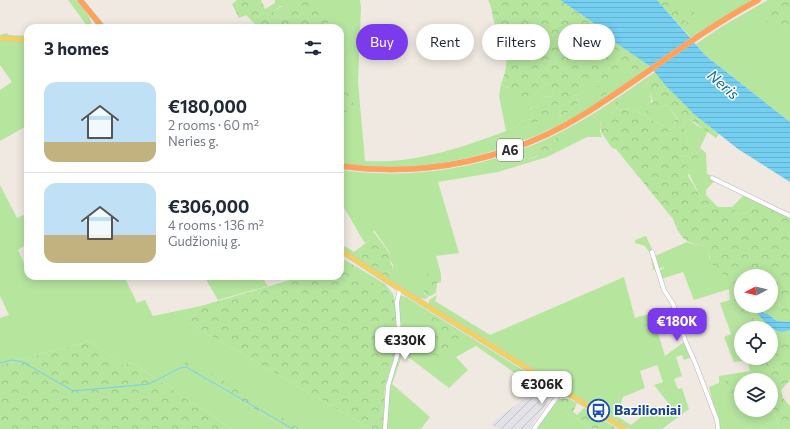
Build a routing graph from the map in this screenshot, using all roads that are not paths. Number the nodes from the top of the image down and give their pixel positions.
1 (80, 0) edge
2 (758, 0) edge
3 (98, 24) edge
4 (0, 38) edge
5 (24, 40) edge
6 (344, 166) edge
7 (712, 178) dead end
8 (790, 216) edge
9 (652, 252) dead end
10 (344, 253) edge
11 (400, 289) junction
12 (562, 390) junction
13 (385, 429) edge
14 (534, 429) edge
15 (625, 429) edge
16 (718, 429) edge

1 - 3 highway
2 - 6 highway, A6
4 - 5 main road
7 - 8 street
9 - 16 street
10 - 11 main road
11 - 12 main road
11 - 13 street
12 - 14 street
12 - 15 main road

